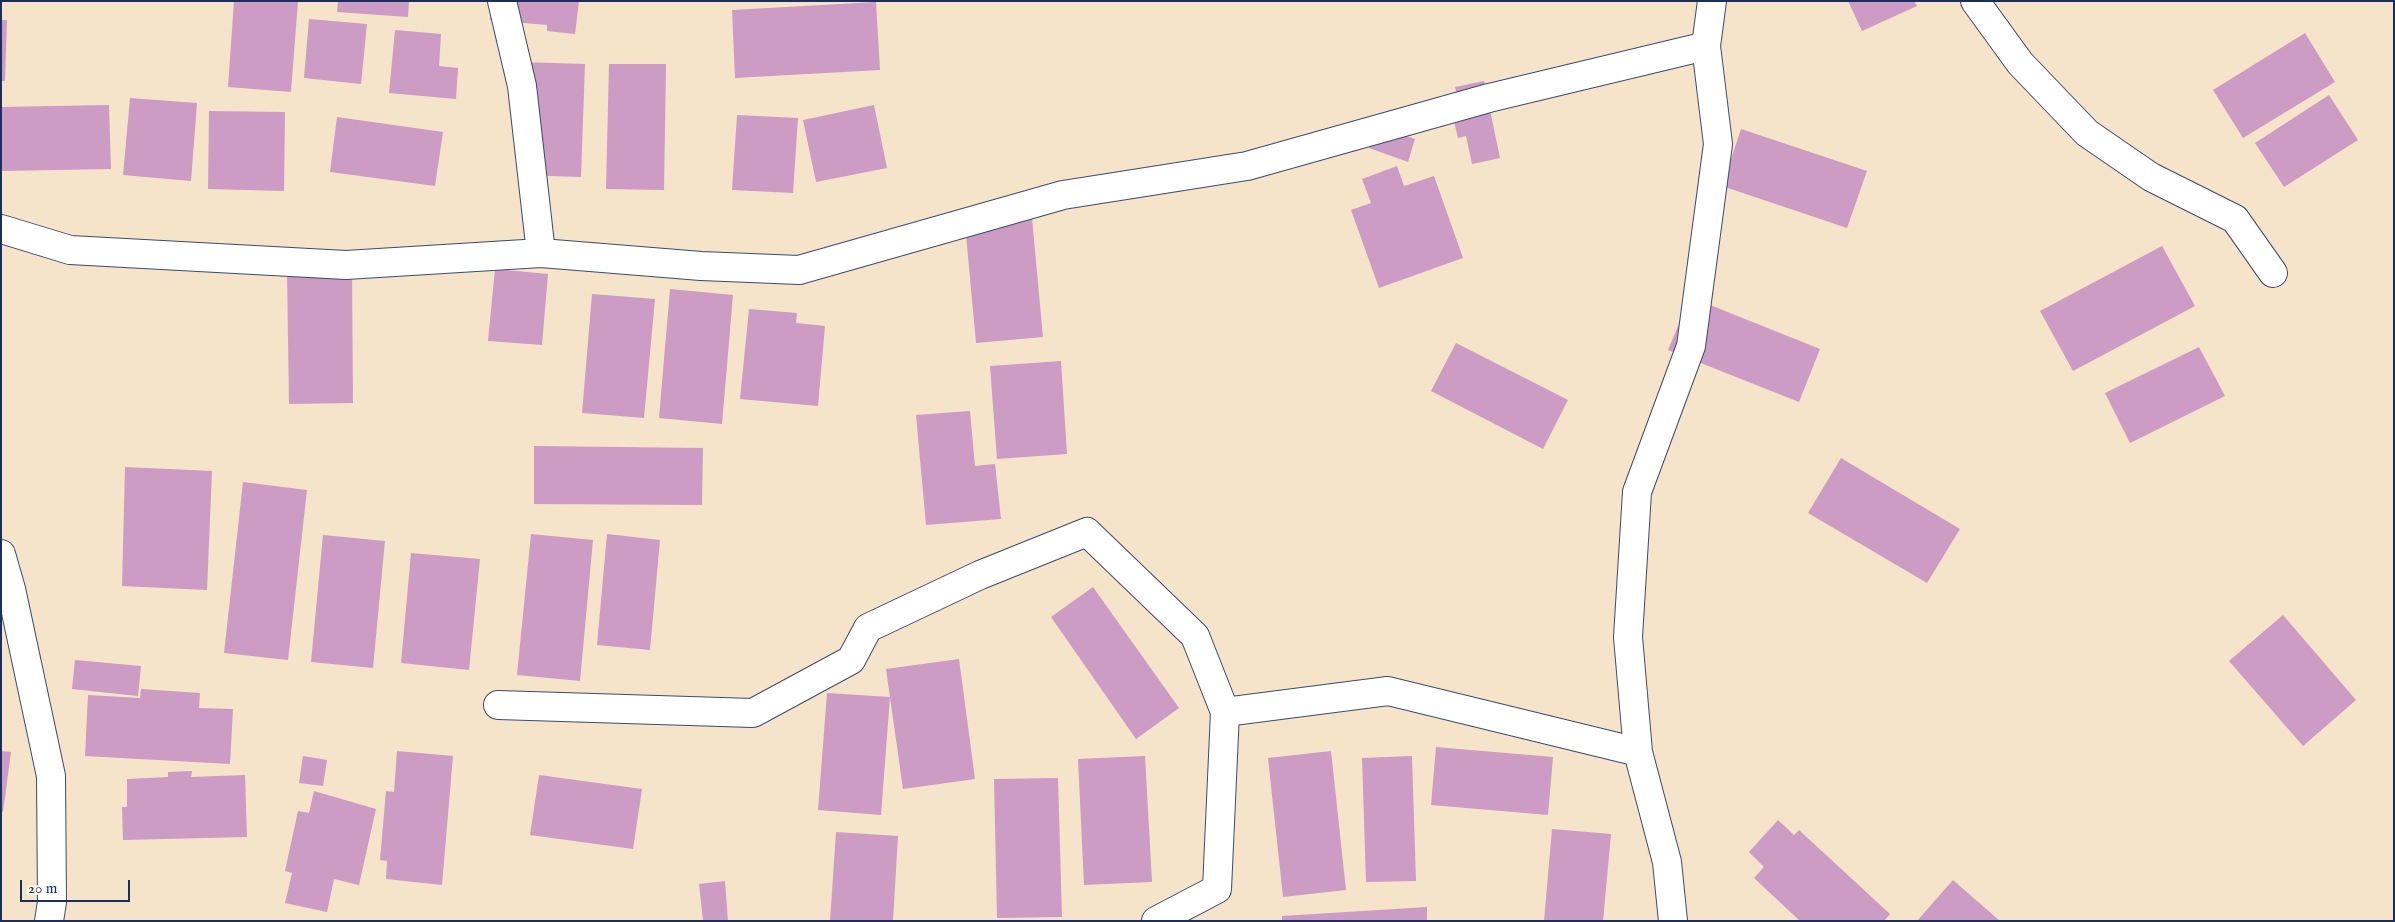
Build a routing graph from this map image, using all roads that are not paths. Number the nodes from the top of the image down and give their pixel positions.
1 (502, 1) edge
2 (1712, 1) edge
3 (1975, 1) edge
4 (1706, 46) junction
5 (1, 229) edge
6 (541, 253) junction
7 (2273, 273) dead end
8 (1, 554) edge
9 (498, 705) dead end
10 (1225, 712) junction
11 (1638, 752) junction
12 (49, 921) edge
13 (1156, 921) edge
14 (1673, 921) edge

1 - 6 street
2 - 4 street
3 - 7 street
4 - 6 street
4 - 11 street
5 - 6 street
8 - 12 street
9 - 10 street
10 - 11 street
10 - 13 street
11 - 14 street

